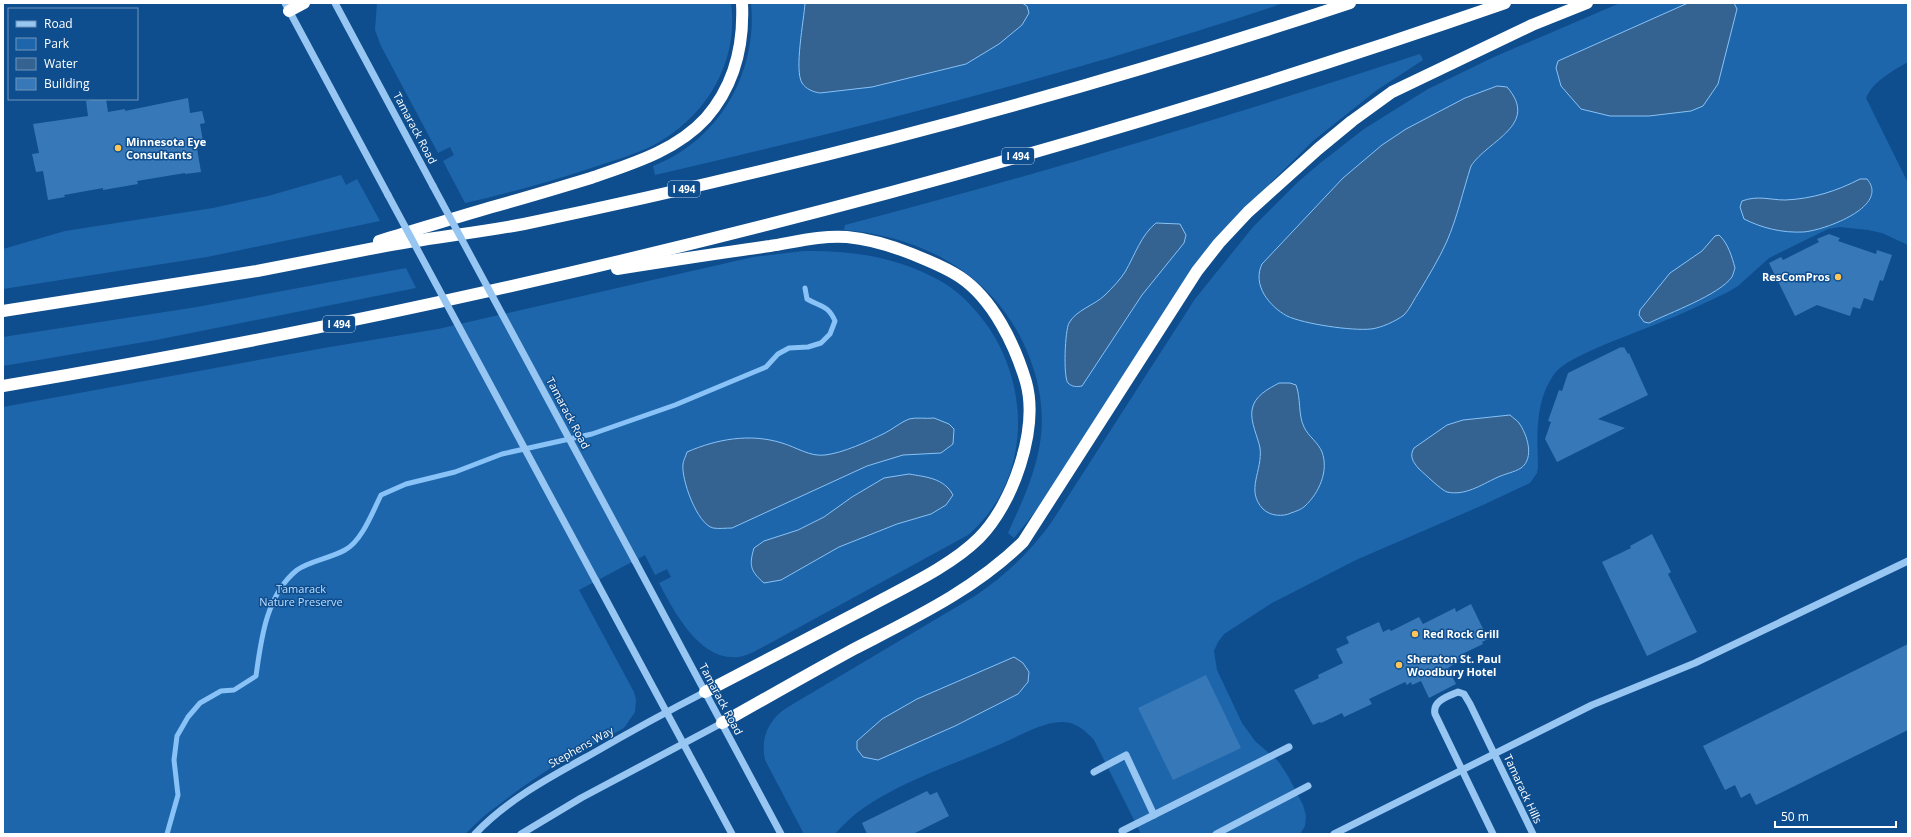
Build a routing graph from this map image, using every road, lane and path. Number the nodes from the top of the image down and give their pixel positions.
1 (304, 3) edge
2 (335, 3) edge
3 (742, 3) edge
4 (1350, 3) edge
5 (1504, 3) edge
6 (1587, 3) edge
7 (287, 7) edge
8 (318, 259) junction
9 (525, 283) junction
10 (3, 311) edge
11 (3, 386) edge
12 (1908, 561) edge
13 (705, 692) junction
14 (666, 712) junction
15 (722, 723) junction
16 (682, 743) junction
17 (1289, 747) dead end
18 (1494, 753) junction
19 (1462, 770) junction
20 (1094, 772) dead end
21 (1308, 786) dead end
22 (1154, 815) junction
23 (1122, 831) dead end
24 (475, 834) edge
25 (521, 834) edge
26 (732, 834) edge
27 (782, 834) edge
28 (1216, 834) edge
29 (1334, 834) edge
30 (1493, 834) edge
31 (1532, 834) edge

1 - 7 highway
2 - 13 street, Tamarack Road, bridge
3 - 8 highway
4 - 8 highway, I 494
5 - 9 highway, I 494
6 - 15 highway
7 - 14 street, bridge
8 - 10 highway, I 494
9 - 11 highway, I 494
9 - 13 highway
12 - 18 street
13 - 14 street, Stephens Way
13 - 15 street, Tamarack Road
14 - 16 street
14 - 24 street, Stephens Way
15 - 16 street
15 - 27 street, Tamarack Road
16 - 25 street
16 - 26 street
17 - 22 street
18 - 19 street
18 - 19 street, Tamarack Hills
18 - 31 street, Tamarack Hills
19 - 29 street
19 - 30 street
20 - 22 street
21 - 28 street
22 - 23 street

